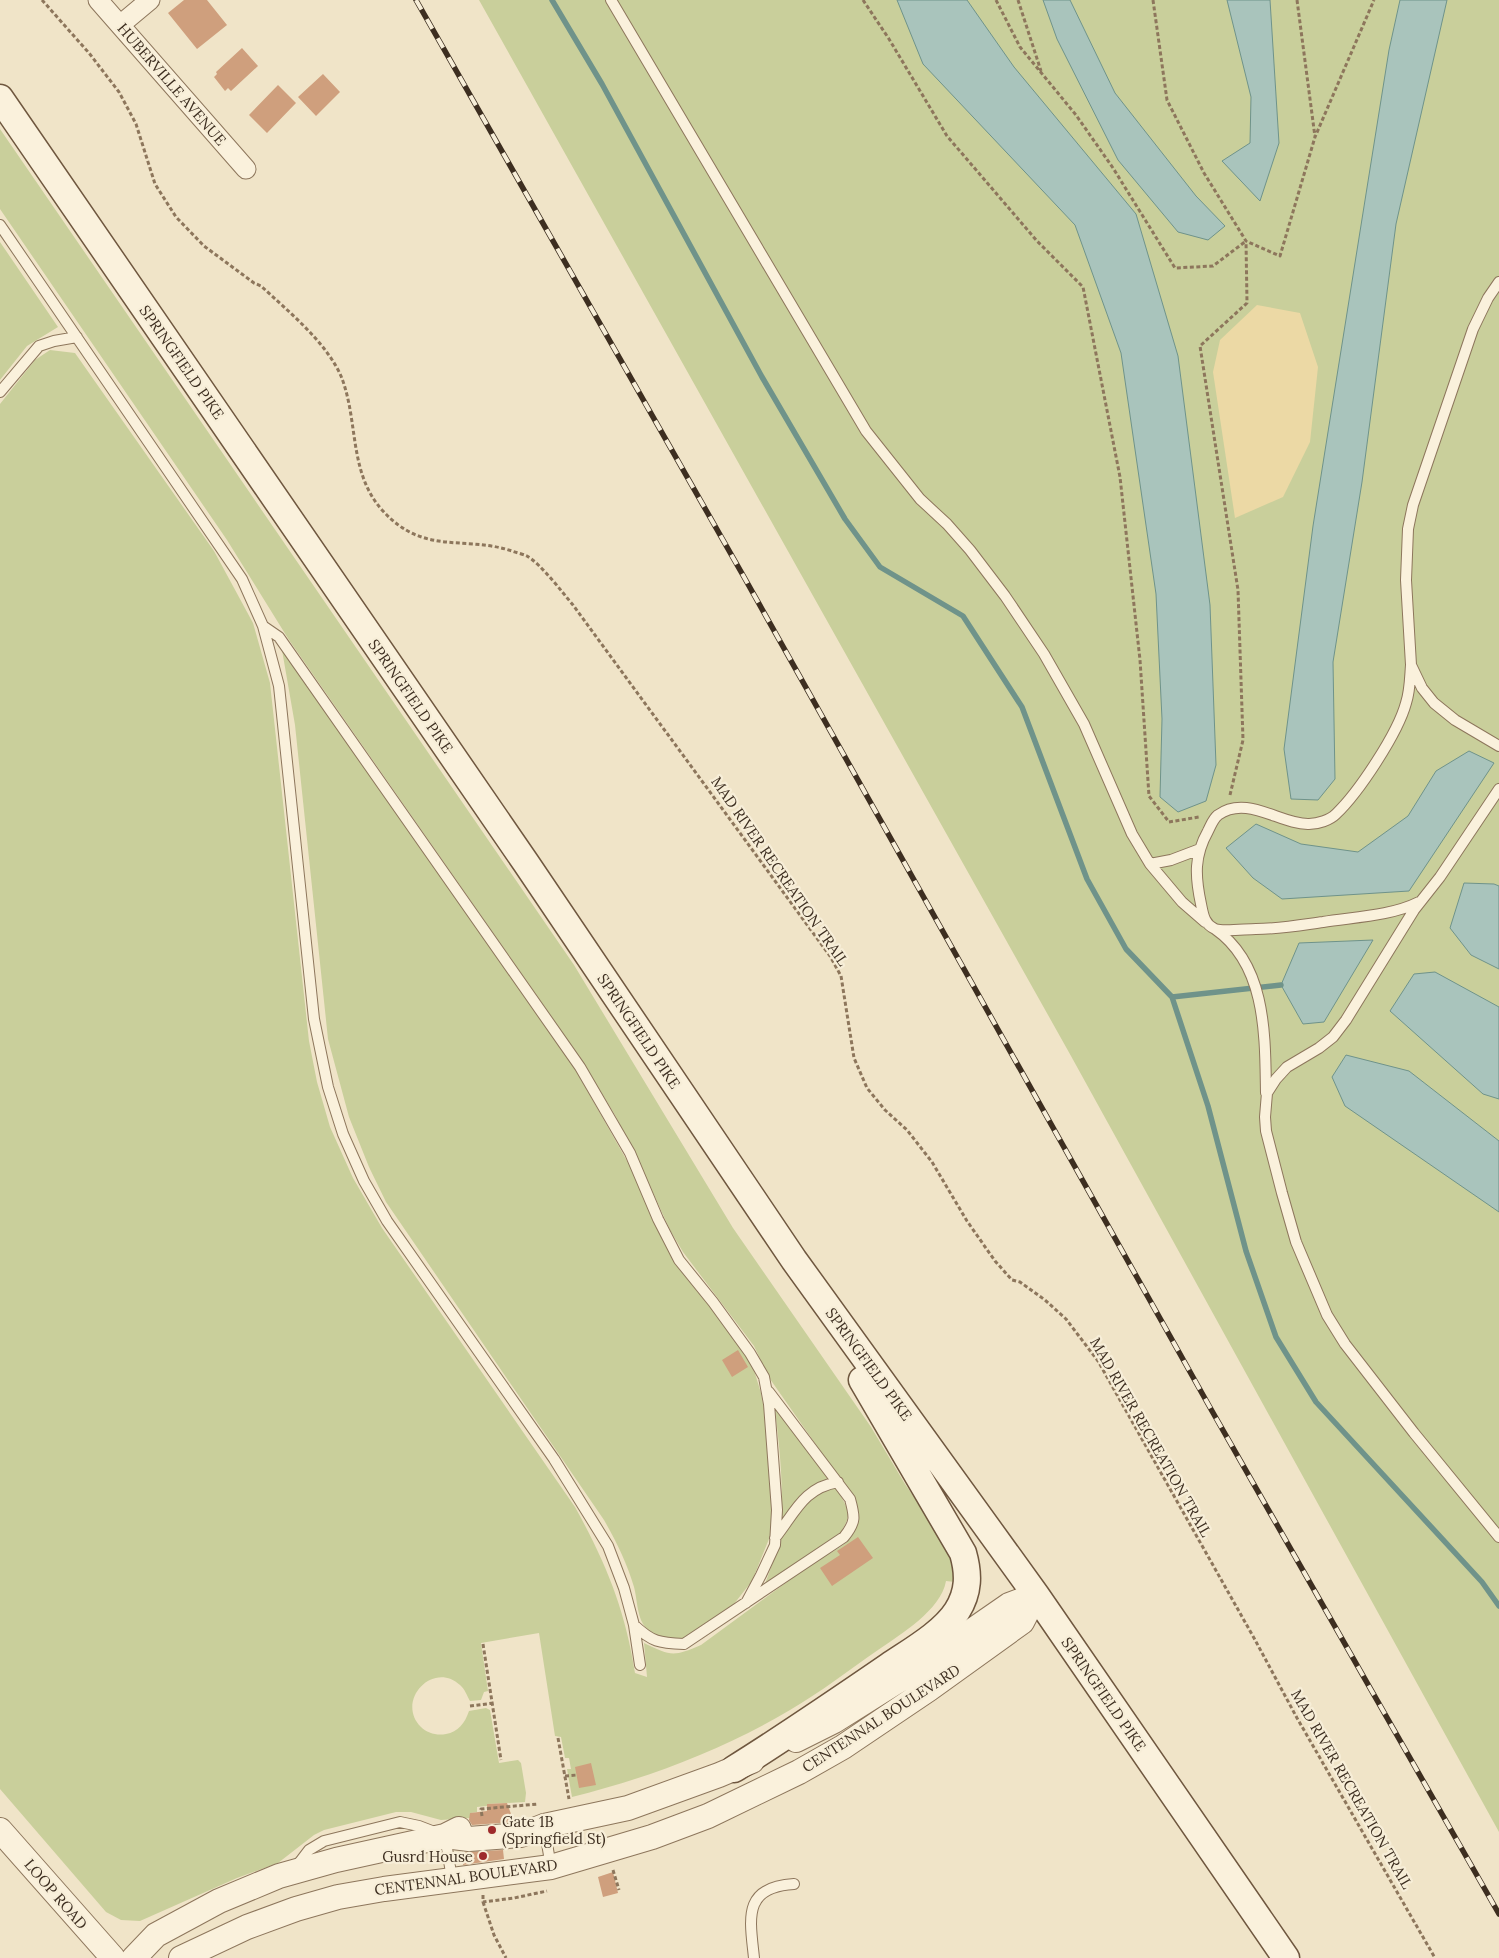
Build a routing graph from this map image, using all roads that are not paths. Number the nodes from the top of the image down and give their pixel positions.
1 (98, 0) edge
2 (150, 0) edge
3 (611, 0) edge
4 (120, 25) junction
5 (0, 98) edge
6 (246, 169) dead end
7 (0, 225) edge
8 (1499, 282) edge
9 (77, 338) junction
10 (0, 392) edge
11 (263, 626) junction
12 (1411, 666) junction
13 (1499, 746) edge
14 (1499, 789) edge
15 (1200, 849) junction
16 (1150, 864) junction
17 (1422, 900) junction
18 (1205, 922) junction
19 (1215, 929) junction
20 (1266, 1100) junction
21 (794, 1260) junction
22 (767, 1389) junction
23 (838, 1482) junction
24 (1499, 1537) edge
25 (775, 1538) junction
26 (1036, 1595) junction
27 (746, 1603) junction
28 (634, 1625) junction
29 (640, 1665) dead end
30 (734, 1769) junction
31 (544, 1826) junction
32 (0, 1830) edge
33 (445, 1836) junction
34 (551, 1867) junction
35 (452, 1879) junction
36 (794, 1884) dead end
37 (112, 1958) edge
38 (134, 1958) edge
39 (181, 1958) edge
40 (754, 1958) edge
41 (1286, 1958) edge

1 - 4 street, HUBERVILLE AVENUE
2 - 4 street
3 - 16 lane
4 - 6 street, HUBERVILLE AVENUE
5 - 21 main road, SPRINGFIELD PIKE
7 - 9 lane
8 - 12 lane
9 - 10 lane
9 - 11 lane
11 - 22 lane
11 - 28 lane
12 - 13 lane
12 - 15 lane
14 - 17 lane
15 - 16 lane
15 - 18 lane
16 - 18 lane
17 - 19 lane
17 - 20 lane
18 - 19 lane
19 - 20 lane
20 - 24 lane
21 - 26 main road, SPRINGFIELD PIKE
21 - 30 main road
22 - 23 lane
22 - 25 lane
23 - 25 lane
23 - 27 lane
25 - 27 lane
26 - 30 street, CENTENNAL BOULEVARD
26 - 34 street, CENTENNAL BOULEVARD
26 - 41 main road, SPRINGFIELD PIKE
27 - 28 lane
28 - 29 lane
30 - 31 street, CENTENNAL BOULEVARD
31 - 33 street
31 - 34 lane
32 - 37 street, LOOP ROAD
33 - 35 lane
33 - 38 street
34 - 35 street, CENTENNAL BOULEVARD
35 - 39 street, CENTENNAL BOULEVARD
36 - 40 lane

